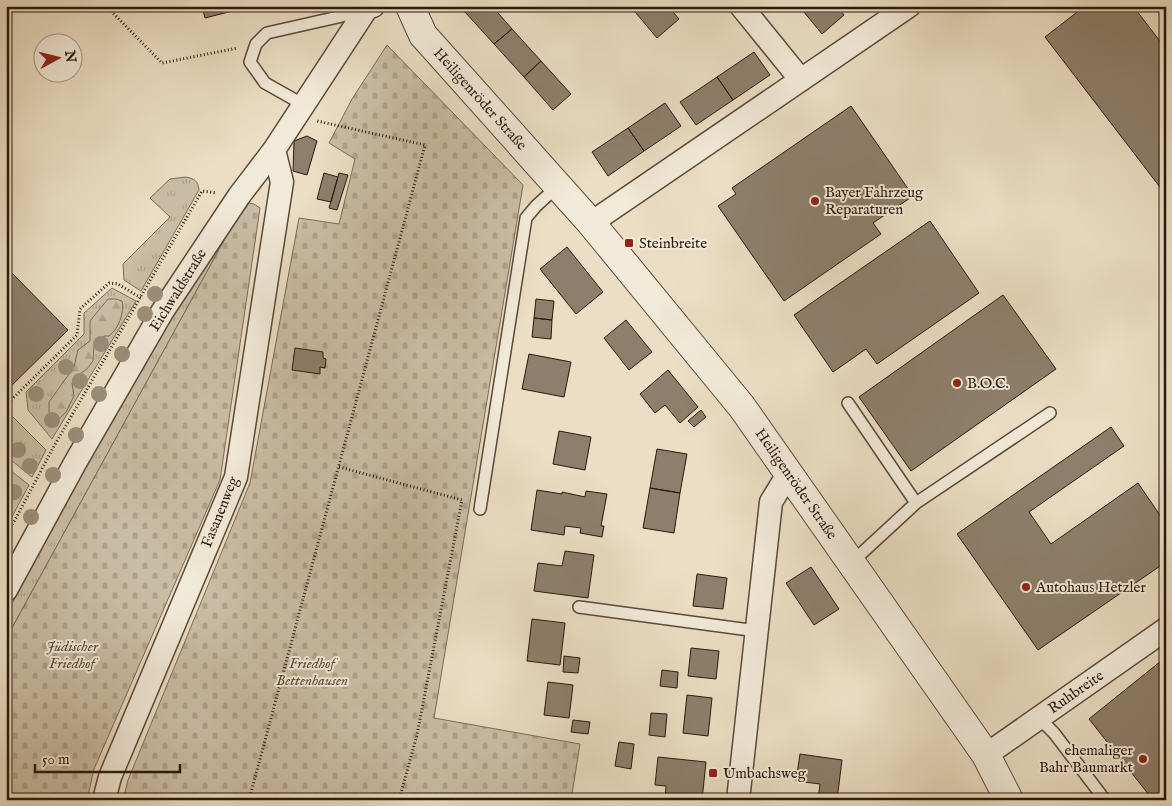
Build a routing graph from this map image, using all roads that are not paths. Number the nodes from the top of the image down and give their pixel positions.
1 (410, 6) edge
2 (741, 6) edge
3 (909, 6) edge
4 (370, 7) edge
5 (802, 80) junction
6 (301, 110) junction
7 (274, 150) junction
8 (558, 186) junction
9 (591, 223) junction
10 (848, 403) dead end
11 (1050, 413) dead end
12 (792, 476) junction
13 (916, 503) junction
14 (480, 509) dead end
15 (851, 563) junction
16 (6, 590) edge
17 (579, 607) dead end
18 (1166, 629) edge
19 (757, 631) junction
20 (1039, 718) junction
21 (986, 755) junction
22 (104, 800) edge
23 (738, 800) edge
24 (1009, 800) edge
25 (1105, 800) edge

1 - 8 street, Heiligenröder Straße
2 - 5 street
3 - 5 street
4 - 6 street, Eichwaldstraße
4 - 6 lane
5 - 9 street
6 - 7 street, Eichwaldstraße
7 - 16 street, Eichwaldstraße
7 - 22 street, Fasanenweg
8 - 9 street, Heiligenröder Straße
8 - 14 lane
9 - 12 street, Heiligenröder Straße
10 - 13 lane
11 - 13 lane
12 - 15 street, Heiligenröder Straße
12 - 19 street
13 - 15 lane
15 - 21 street, Heiligenröder Straße
17 - 19 lane
18 - 20 street, Ruhbreite
19 - 23 street
20 - 21 street, Ruhbreite
20 - 25 lane
21 - 24 street, Heiligenröder Straße

